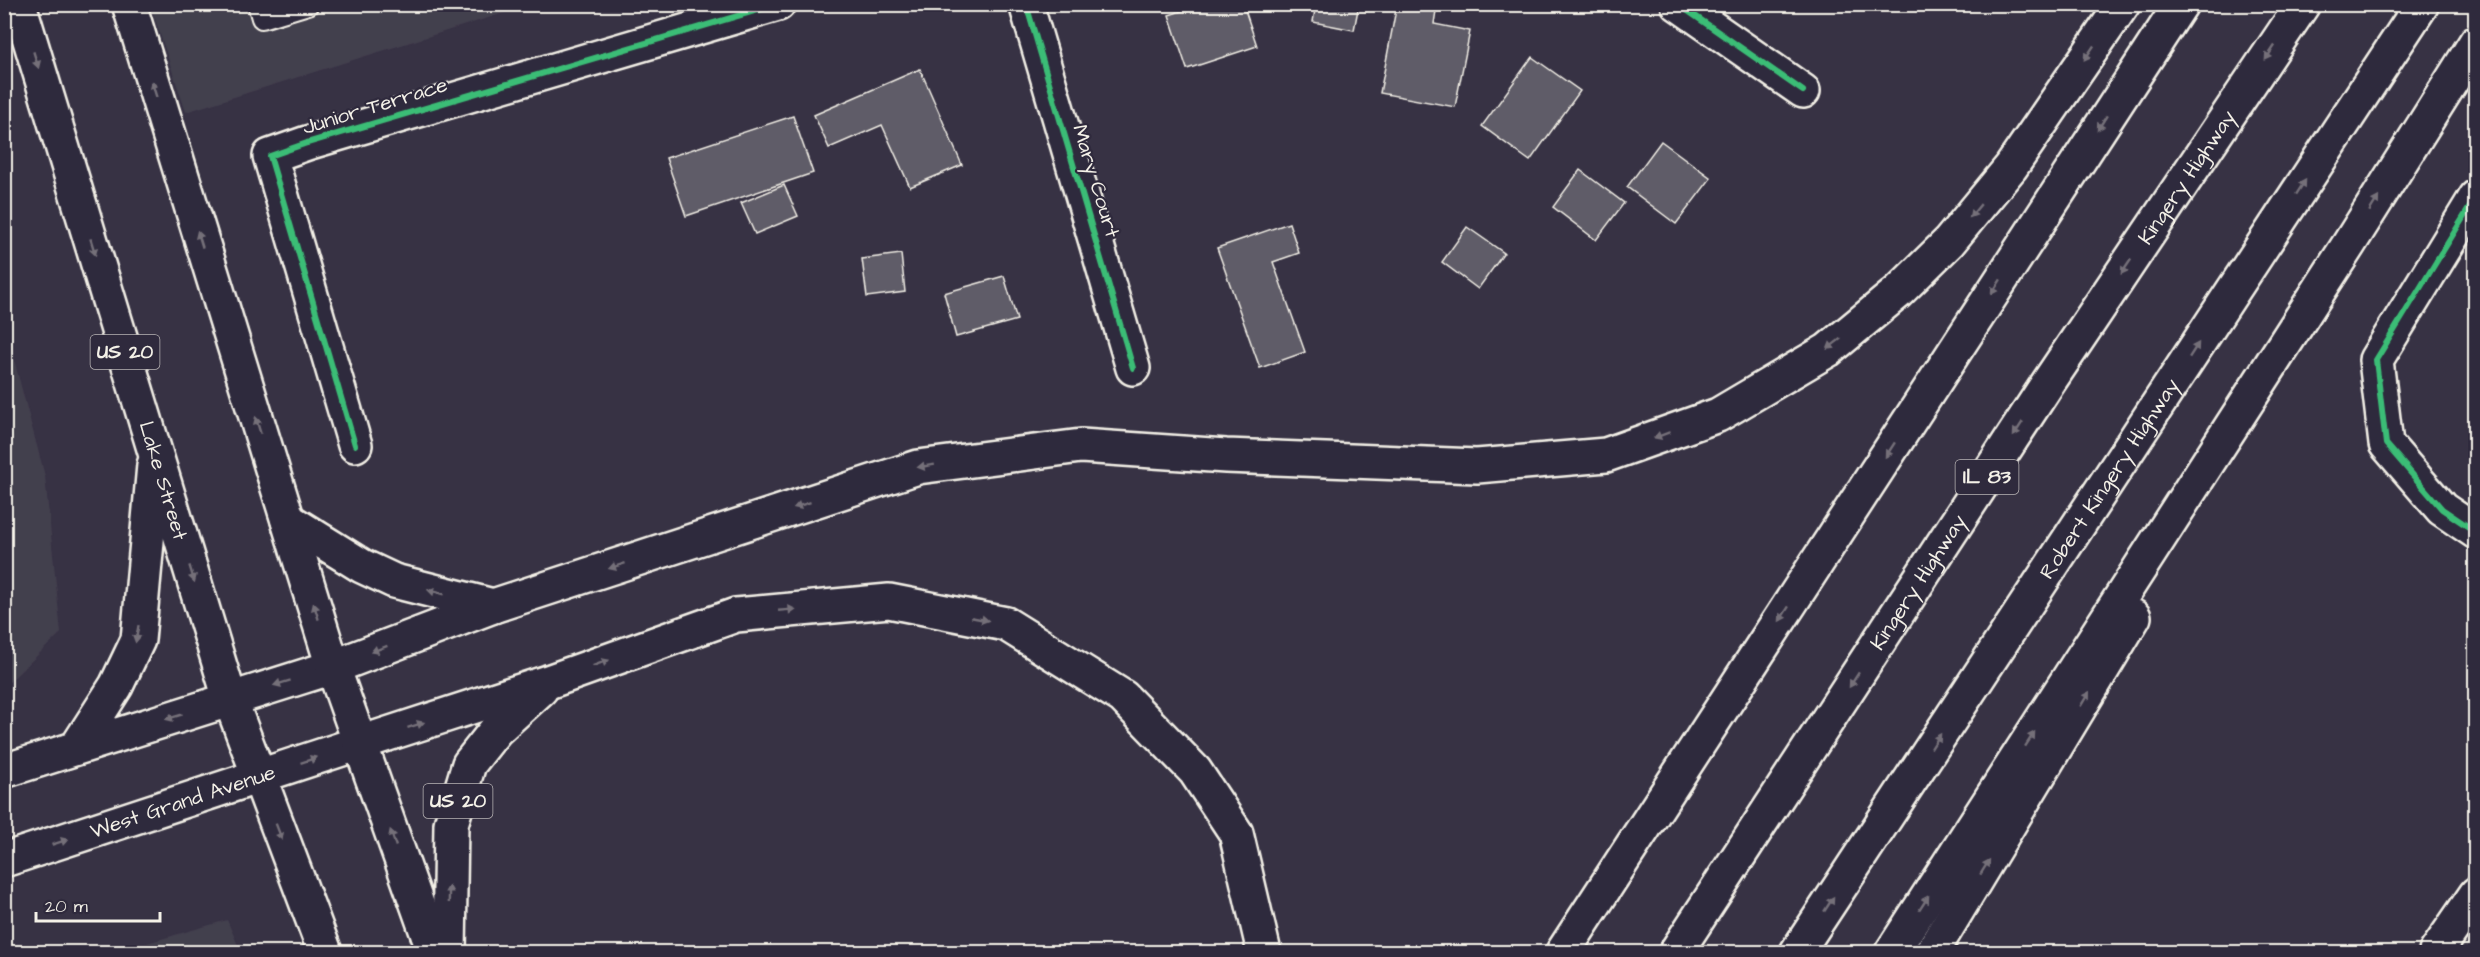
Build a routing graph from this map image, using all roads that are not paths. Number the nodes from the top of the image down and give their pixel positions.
1 (19, 4) edge
2 (129, 4) edge
3 (258, 4) edge
4 (308, 4) edge
5 (778, 4) edge
6 (1026, 4) edge
7 (1678, 4) edge
8 (2122, 4) edge
9 (2181, 4) edge
10 (2303, 4) edge
11 (2422, 4) edge
12 (2475, 42) edge
13 (1803, 91) dead end
14 (2475, 197) edge
15 (2349, 244) junction
16 (1133, 368) dead end
17 (355, 445) dead end
18 (156, 451) junction
19 (288, 520) junction
20 (2475, 532) edge
21 (493, 606) junction
22 (333, 667) junction
23 (548, 682) junction
24 (230, 699) junction
25 (360, 742) junction
26 (77, 747) junction
27 (4, 771) edge
28 (258, 778) junction
29 (4, 860) edge
30 (2475, 894) edge
31 (325, 952) edge
32 (434, 952) edge
33 (448, 952) edge
34 (1264, 952) edge
35 (1563, 952) edge
36 (1676, 952) edge
37 (1797, 952) edge
38 (1892, 952) edge
39 (1932, 952) edge
40 (2436, 952) edge

1 -> 18 main road, Lake Street / US 20
19 -> 2 main road
3 - 4 lane
5 - 17 main road, Junior Terrace
6 - 16 main road, Mary Court
7 - 13 main road
8 -> 21 main road
9 -> 35 main road
10 -> 36 main road, Kingery Highway / IL 83
37 -> 11 main road, Robert Kingery Highway
15 -> 12 main road
14 - 20 main road
38 -> 15 main road
39 -> 15 main road
18 -> 24 main road, Lake Street / US 20
18 -> 26 main road
21 -> 19 main road
22 -> 19 main road
21 -> 22 main road
22 -> 24 main road
22 - 25 main road
25 -> 23 main road, West Grand Avenue
33 -> 23 main road, US 20
23 -> 34 main road, West Grand Avenue
24 -> 26 main road
24 - 28 main road, Lake Street / US 20
28 -> 25 main road, West Grand Avenue
32 -> 25 main road
26 - 27 main road
29 -> 28 main road, West Grand Avenue
28 -> 31 main road, Lake Street / US 20
30 - 40 main road

